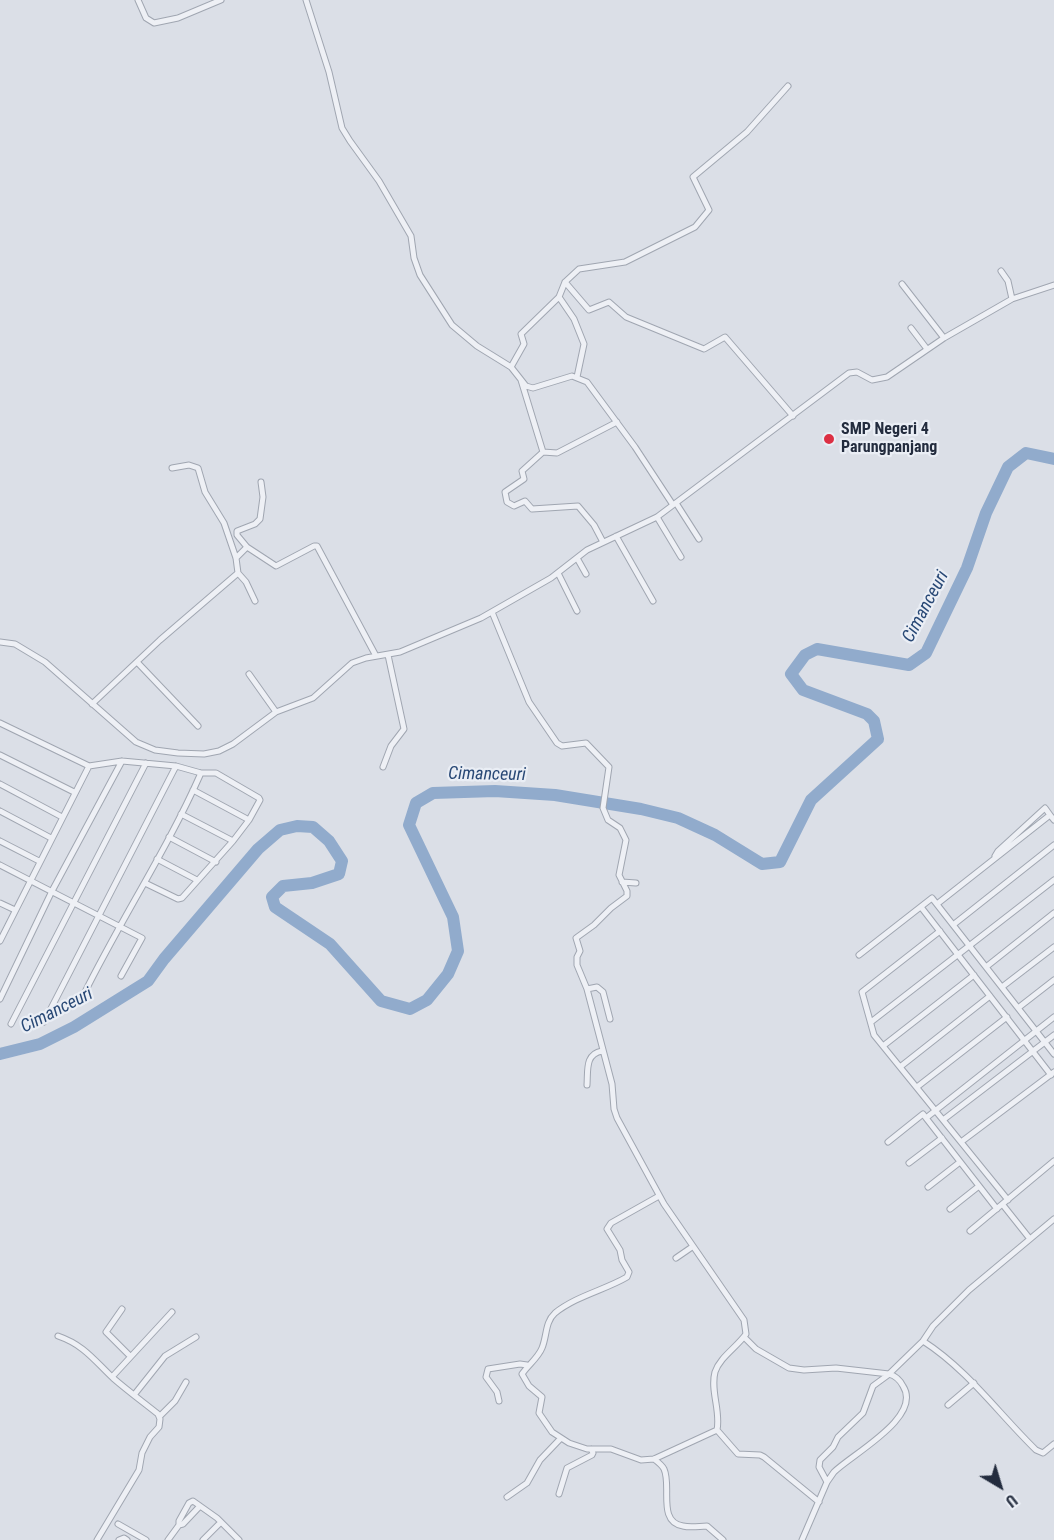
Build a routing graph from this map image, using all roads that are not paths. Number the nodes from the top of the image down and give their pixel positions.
1 (138, 0) edge
2 (221, 0) edge
3 (306, 0) edge
4 (788, 86) dead end
5 (1001, 271) dead end
6 (565, 282) junction
7 (902, 284) dead end
8 (1054, 285) edge
9 (559, 297) junction
10 (1012, 299) junction
11 (911, 328) dead end
12 (944, 338) junction
13 (927, 349) junction
14 (511, 367) junction
15 (520, 376) junction
16 (577, 377) junction
17 (793, 416) junction
18 (617, 422) junction
19 (543, 453) junction
20 (172, 468) dead end
21 (261, 482) dead end
22 (674, 504) junction
23 (657, 517) junction
24 (616, 536) junction
25 (699, 539) dead end
26 (603, 542) junction
27 (247, 547) junction
28 (681, 557) dead end
29 (236, 558) junction
30 (578, 558) junction
31 (238, 573) junction
32 (558, 573) junction
33 (586, 574) dead end
34 (255, 600) dead end
35 (653, 601) dead end
36 (577, 610) dead end
37 (492, 612) junction
38 (0, 642) edge
39 (388, 655) junction
40 (376, 656) junction
41 (137, 662) junction
42 (249, 674) dead end
43 (92, 704) junction
44 (276, 712) junction
45 (0, 723) edge
46 (198, 726) dead end
47 (0, 755) edge
48 (122, 761) junction
49 (146, 763) junction
50 (89, 766) junction
51 (176, 766) junction
52 (383, 767) dead end
53 (201, 772) junction
54 (0, 784) edge
55 (193, 790) junction
56 (74, 792) junction
57 (0, 811) edge
58 (182, 814) junction
59 (62, 817) junction
60 (1052, 818) edge
61 (249, 820) junction
62 (169, 837) junction
63 (51, 838) junction
64 (0, 841) edge
65 (233, 841) junction
66 (1054, 845) edge
67 (157, 859) junction
68 (993, 860) junction
69 (39, 861) junction
70 (216, 861) junction
71 (0, 865) edge
72 (30, 880) junction
73 (197, 880) junction
74 (1054, 880) edge
75 (622, 882) junction
76 (145, 883) junction
77 (636, 883) dead end
78 (52, 891) junction
79 (0, 903) edge
80 (74, 903) junction
81 (937, 904) junction
82 (921, 907) junction
83 (15, 910) junction
84 (1054, 913) edge
85 (100, 915) junction
86 (953, 925) junction
87 (122, 926) junction
88 (940, 931) junction
89 (2, 933) edge
90 (0, 940) edge
91 (969, 945) junction
92 (1054, 946) edge
93 (860, 955) dead end
94 (958, 955) junction
95 (986, 967) junction
96 (974, 975) junction
97 (121, 976) dead end
98 (1054, 980) edge
99 (1002, 987) junction
100 (587, 989) junction
101 (84, 994) dead end
102 (990, 996) junction
103 (0, 999) edge
104 (1018, 1008) junction
105 (1006, 1017) junction
106 (1054, 1017) edge
107 (610, 1019) dead end
108 (44, 1022) dead end
109 (871, 1022) junction
110 (11, 1024) dead end
111 (1036, 1031) junction
112 (1054, 1035) edge
113 (1024, 1040) junction
114 (1045, 1042) junction
115 (884, 1046) junction
116 (1032, 1051) junction
117 (602, 1052) junction
118 (1054, 1054) edge
119 (900, 1067) junction
120 (1052, 1074) edge
121 (587, 1085) dead end
122 (917, 1087) junction
123 (936, 1111) junction
124 (926, 1118) junction
125 (943, 1120) junction
126 (942, 1138) junction
127 (888, 1142) dead end
128 (961, 1142) junction
129 (1054, 1161) edge
130 (960, 1162) junction
131 (909, 1163) dead end
132 (979, 1186) junction
133 (928, 1187) dead end
134 (659, 1196) junction
135 (1005, 1202) junction
136 (950, 1209) dead end
137 (997, 1209) junction
138 (1054, 1219) edge
139 (970, 1231) dead end
140 (1030, 1239) junction
141 (692, 1247) junction
142 (676, 1258) dead end
143 (122, 1309) dead end
144 (172, 1312) dead end
145 (58, 1336) dead end
146 (196, 1337) dead end
147 (744, 1337) junction
148 (923, 1341) junction
149 (130, 1356) junction
150 (527, 1365) junction
151 (889, 1374) junction
152 (112, 1377) junction
153 (186, 1382) dead end
154 (974, 1383) junction
155 (134, 1395) junction
156 (499, 1401) dead end
157 (948, 1405) dead end
158 (160, 1416) junction
159 (717, 1430) junction
160 (561, 1438) junction
161 (1054, 1444) edge
162 (591, 1449) junction
163 (654, 1459) junction
164 (827, 1482) junction
165 (559, 1494) dead end
166 (507, 1497) dead end
167 (819, 1502) junction
168 (200, 1506) junction
169 (221, 1522) junction
170 (118, 1524) dead end
171 (179, 1525) junction
172 (97, 1540) edge
173 (118, 1540) edge
174 (127, 1540) edge
175 (146, 1540) edge
176 (168, 1540) edge
177 (203, 1540) edge
178 (239, 1540) edge
179 (723, 1540) edge
180 (802, 1540) edge

1 - 2 street
3 - 14 street
4 - 6 street
5 - 10 street
6 - 9 street
6 - 17 street
7 - 12 street
8 - 10 street
9 - 14 street
9 - 16 street
10 - 12 street
11 - 13 street
12 - 13 street
13 - 17 street
14 - 15 street
15 - 16 street
15 - 19 street
16 - 18 street
17 - 22 street
18 - 19 street
18 - 22 street
19 - 26 street
20 - 29 street
21 - 27 street
22 - 23 street
22 - 25 street
23 - 24 street
23 - 28 street
24 - 26 street
24 - 35 street
26 - 30 street
27 - 29 street
27 - 40 street
29 - 31 street
30 - 32 street
30 - 33 street
31 - 34 street
31 - 41 street
32 - 36 street
32 - 37 street
37 - 39 street
37 - 75 street
38 - 43 street
39 - 40 street
39 - 52 street
40 - 44 street
41 - 43 street
41 - 46 street
42 - 44 street
43 - 44 street
45 - 50 street
47 - 56 street
48 - 49 street
48 - 50 street
48 - 78 street
49 - 51 street
49 - 80 street
50 - 56 street
51 - 53 street
51 - 85 street
53 - 55 street
53 - 61 street
54 - 59 street
55 - 58 street
55 - 61 street
56 - 59 street
57 - 63 street
58 - 62 street
58 - 65 street
59 - 63 street
60 - 68 street
60 - 68 street
61 - 65 street
62 - 67 street
62 - 70 street
63 - 69 street
64 - 69 street
65 - 70 street
66 - 86 street
67 - 73 street
67 - 76 street
68 - 81 street
69 - 72 street
70 - 73 street
71 - 72 street
72 - 78 street
72 - 83 street
73 - 76 street
74 - 91 street
75 - 77 street
75 - 100 street
76 - 87 street
78 - 80 street
78 - 103 street
79 - 83 street
80 - 85 street
80 - 110 street
81 - 82 street
81 - 86 street
82 - 88 street
82 - 93 street
83 - 89 street
84 - 95 street
85 - 87 street
85 - 108 street
86 - 91 street
87 - 97 street
87 - 101 street
88 - 94 street
88 - 109 street
89 - 90 street
91 - 94 street
91 - 95 street
92 - 99 street
94 - 96 street
94 - 109 street
95 - 99 street
96 - 102 street
96 - 115 street
98 - 104 street
99 - 104 street
100 - 107 street
100 - 117 street
102 - 105 street
102 - 119 street
104 - 111 street
105 - 113 street
105 - 122 street
106 - 111 street
109 - 115 street
111 - 113 street
111 - 114 street
112 - 114 street
113 - 116 street
113 - 123 street
114 - 116 street
114 - 118 street
115 - 119 street
116 - 120 street
116 - 125 street
117 - 121 street
117 - 134 street
119 - 122 street
120 - 128 street
122 - 123 street
123 - 124 street
123 - 125 street
124 - 126 street
124 - 127 street
125 - 128 street
126 - 130 street
126 - 131 street
128 - 135 street
129 - 135 street
130 - 132 street
130 - 133 street
132 - 136 street
132 - 137 street
134 - 141 street
134 - 150 street
135 - 137 street
135 - 140 street
137 - 139 street
138 - 140 street
140 - 148 street
141 - 142 street
141 - 147 street
143 - 149 street
144 - 149 street
145 - 152 street
146 - 155 street
147 - 151 street
147 - 159 street
148 - 151 street
148 - 154 street
149 - 152 street
150 - 156 street
150 - 160 street
151 - 164 street
151 - 164 street
152 - 155 street
153 - 158 street
154 - 157 street
154 - 161 street
155 - 158 street
158 - 172 street
159 - 163 street
159 - 167 street
160 - 162 street
160 - 166 street
162 - 163 street
162 - 165 street
163 - 179 street
164 - 167 street
167 - 180 street
168 - 169 street
168 - 171 street
168 - 171 street
169 - 177 street
169 - 178 street
170 - 175 street
171 - 176 street
173 - 174 street

